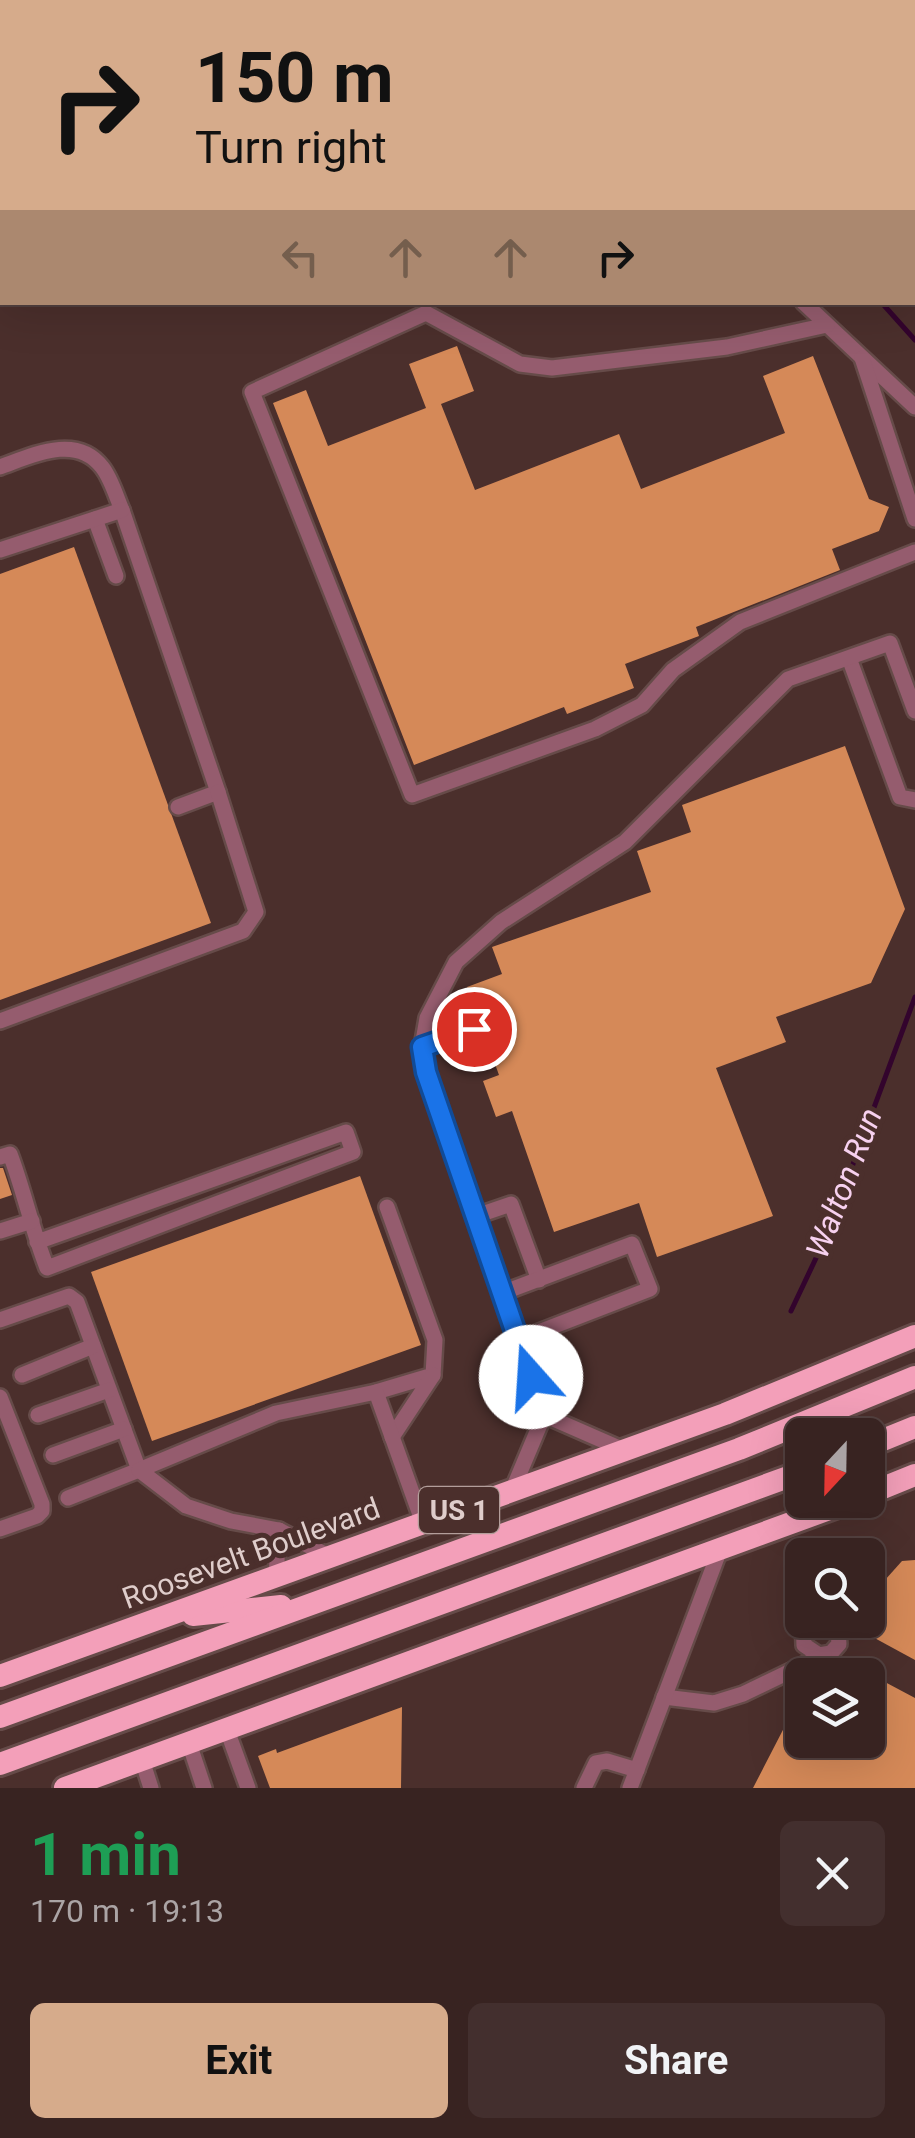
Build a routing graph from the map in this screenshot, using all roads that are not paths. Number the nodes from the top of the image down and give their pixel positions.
1 (806, 305) edge
2 (827, 325) junction
3 (862, 358) junction
4 (915, 408) edge
5 (0, 467) edge
6 (122, 510) junction
7 (95, 519) junction
8 (915, 519) edge
9 (0, 550) edge
10 (915, 552) edge
11 (116, 576) dead end
12 (848, 658) junction
13 (915, 711) edge
14 (218, 792) junction
15 (915, 800) edge
16 (178, 806) dead end
17 (0, 1021) edge
18 (474, 1029) dead end
19 (422, 1047) junction
20 (0, 1157) edge
21 (387, 1206) dead end
22 (476, 1216) junction
23 (32, 1220) junction
24 (0, 1231) edge
25 (37, 1242) junction
26 (538, 1280) junction
27 (502, 1293) junction
28 (0, 1320) edge
29 (915, 1336) edge
30 (518, 1340) junction
31 (93, 1346) junction
32 (22, 1375) dead end
33 (433, 1375) junction
34 (915, 1378) edge
35 (109, 1390) junction
36 (376, 1392) junction
37 (0, 1396) edge
38 (38, 1415) dead end
39 (544, 1415) junction
40 (915, 1426) edge
41 (124, 1429) junction
42 (392, 1437) junction
43 (885, 1439) edge
44 (624, 1450) junction
45 (54, 1456) dead end
46 (139, 1470) junction
47 (915, 1475) edge
48 (785, 1478) edge
49 (885, 1487) edge
50 (512, 1491) junction
51 (68, 1498) dead end
52 (807, 1518) edge
53 (423, 1523) junction
54 (0, 1528) edge
55 (279, 1530) junction
56 (719, 1552) junction
57 (330, 1556) junction
58 (276, 1576) junction
59 (314, 1603) junction
60 (158, 1619) junction
61 (804, 1638) edge
62 (838, 1638) edge
63 (824, 1655) junction
64 (0, 1676) edge
65 (664, 1697) junction
66 (0, 1716) edge
67 (227, 1730) junction
68 (189, 1743) junction
69 (142, 1760) junction
70 (0, 1764) edge
71 (637, 1770) junction
72 (65, 1788) edge
73 (152, 1788) edge
74 (204, 1788) edge
75 (248, 1788) edge
76 (584, 1788) edge
77 (630, 1788) edge

1 - 2 street
2 - 3 street
2 - 10 street
3 - 4 street
3 - 8 street
5 - 6 street
6 - 7 street
6 - 14 street
7 - 9 street
7 - 11 street
12 - 13 street
12 - 15 street
12 - 19 street
14 - 16 street
14 - 17 street
18 - 19 street
19 - 22 street
20 - 23 street
21 - 33 street
22 - 26 street
22 - 27 street
23 - 24 street
23 - 25 street
25 - 25 street
26 - 27 street
26 - 30 street
27 - 30 street
28 - 31 street
29 - 44 highway, Roosevelt Boulevard / US 1
30 - 39 street
31 - 32 street
31 - 35 street
33 - 36 street
33 - 42 street
34 - 59 highway, US 1
35 - 38 street
35 - 41 street
36 - 42 street
36 - 46 street
37 - 54 street
39 - 44 street
39 - 50 street
40 - 43 highway
41 - 45 street
41 - 46 street
42 - 53 street
44 - 50 highway, Roosevelt Boulevard / US 1
46 - 51 street
46 - 55 street
47 - 49 highway
48 - 70 highway
50 - 53 highway, Roosevelt Boulevard / US 1
52 - 56 highway
53 - 57 highway, Roosevelt Boulevard / US 1
55 - 57 street
55 - 58 street
56 - 65 street
56 - 67 highway
57 - 58 highway, Roosevelt Boulevard / US 1
58 - 60 highway, Roosevelt Boulevard / US 1
59 - 60 highway
59 - 66 highway, US 1
60 - 64 highway, Roosevelt Boulevard / US 1
61 - 63 street
62 - 63 street
63 - 65 street
65 - 71 street
67 - 68 highway
67 - 75 street
68 - 69 highway
68 - 74 street
69 - 72 highway
69 - 73 street
71 - 76 street
71 - 77 street

